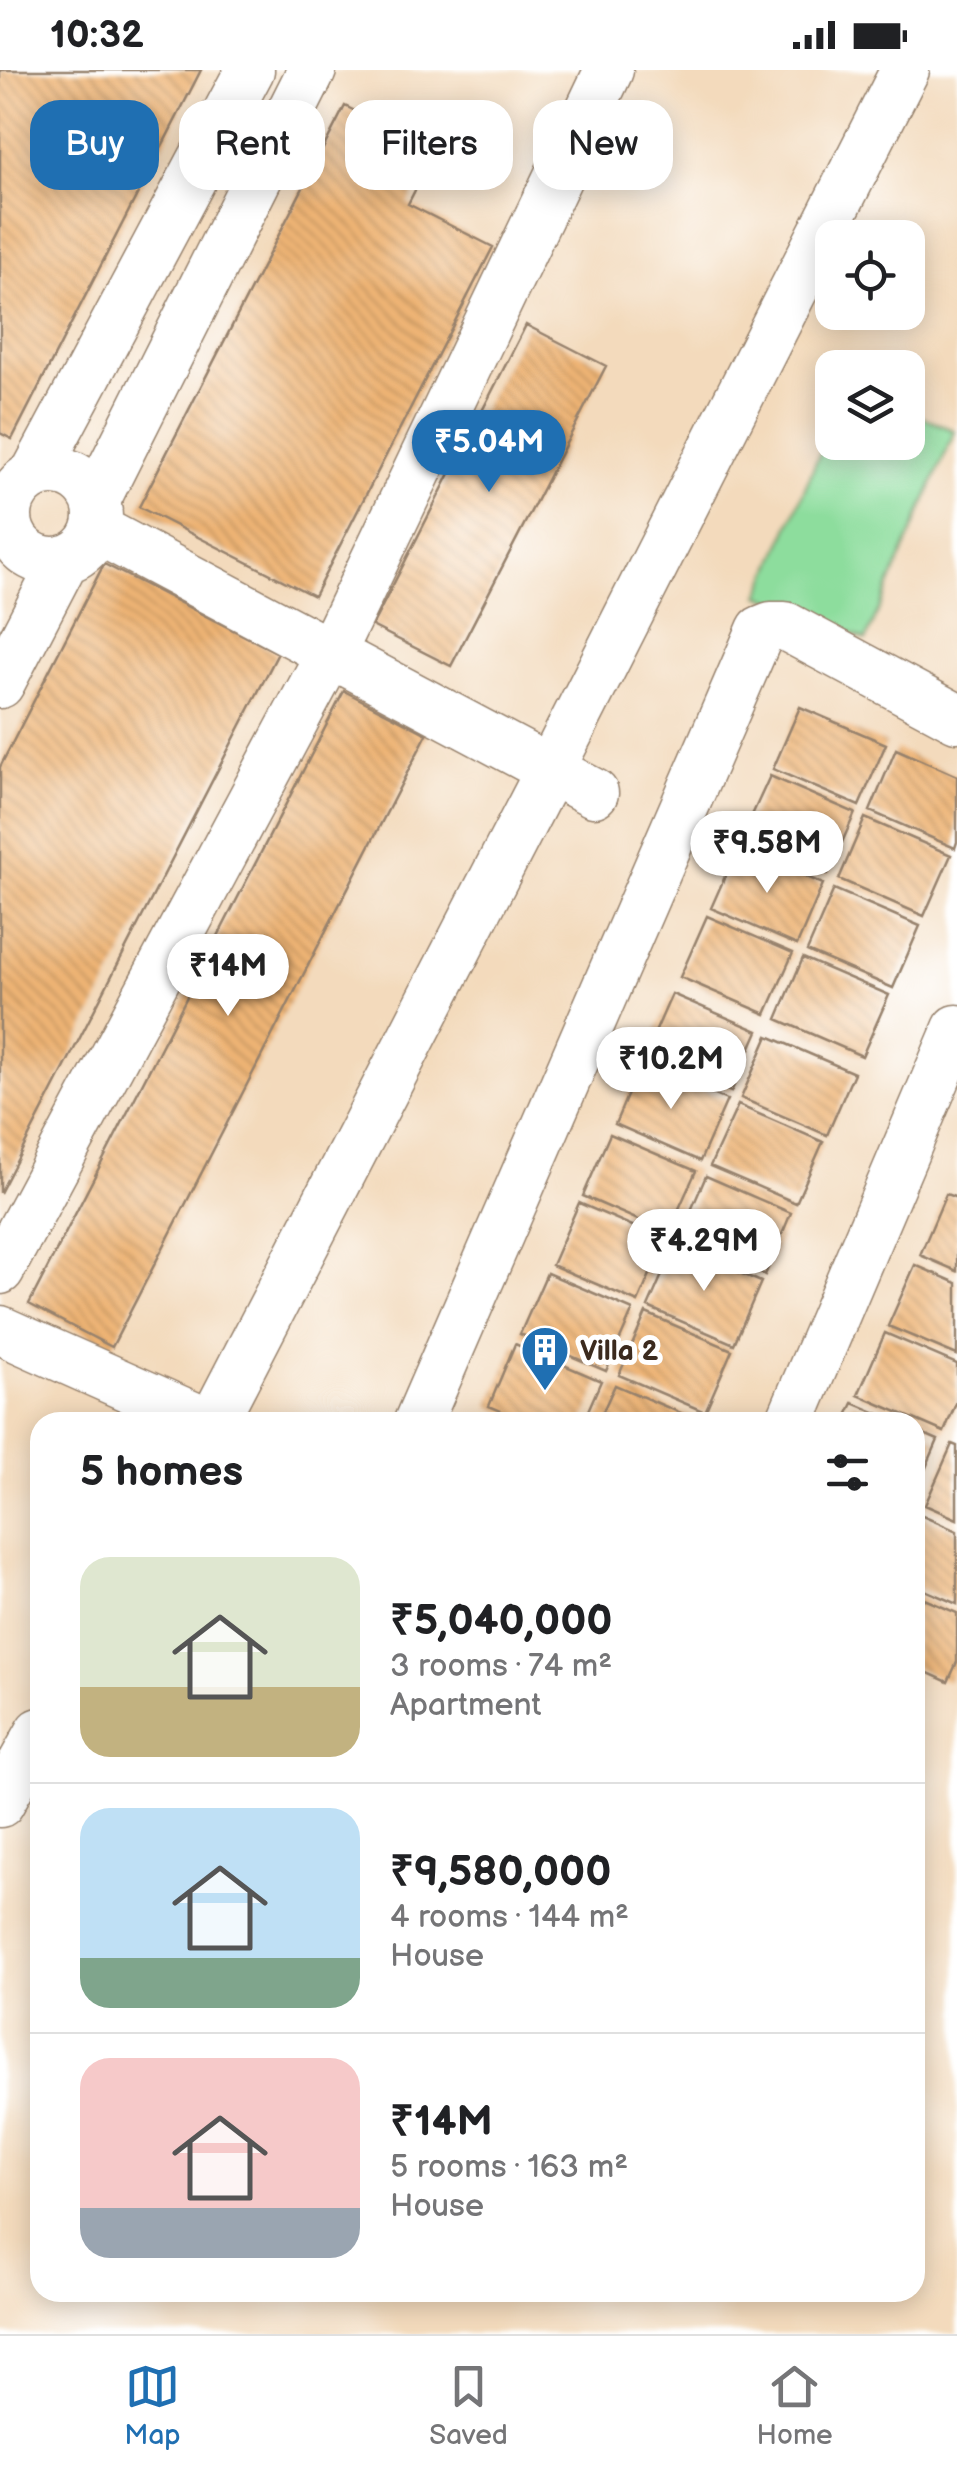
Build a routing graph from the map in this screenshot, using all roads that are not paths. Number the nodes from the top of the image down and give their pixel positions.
1 (250, 70) edge
2 (312, 70) edge
3 (610, 70) edge
4 (906, 70) edge
5 (11, 505) edge
6 (86, 530) junction
7 (330, 654) junction
8 (0, 684) edge
9 (957, 718) edge
10 (550, 770) junction
11 (594, 793) dead end
12 (957, 1029) edge
13 (0, 1270) edge
14 (0, 1330) edge
15 (187, 1412) edge
16 (215, 1412) edge
17 (422, 1412) edge
18 (794, 1412) edge
19 (30, 1750) edge
20 (0, 1804) edge

1 - 5 street
2 - 6 street
3 - 7 street
4 - 10 street
5 - 6 street
5 - 6 street
6 - 7 street
6 - 8 street
7 - 10 street
7 - 13 street
9 - 17 street
10 - 11 street
10 - 16 street
12 - 18 street
14 - 15 street
19 - 20 street

